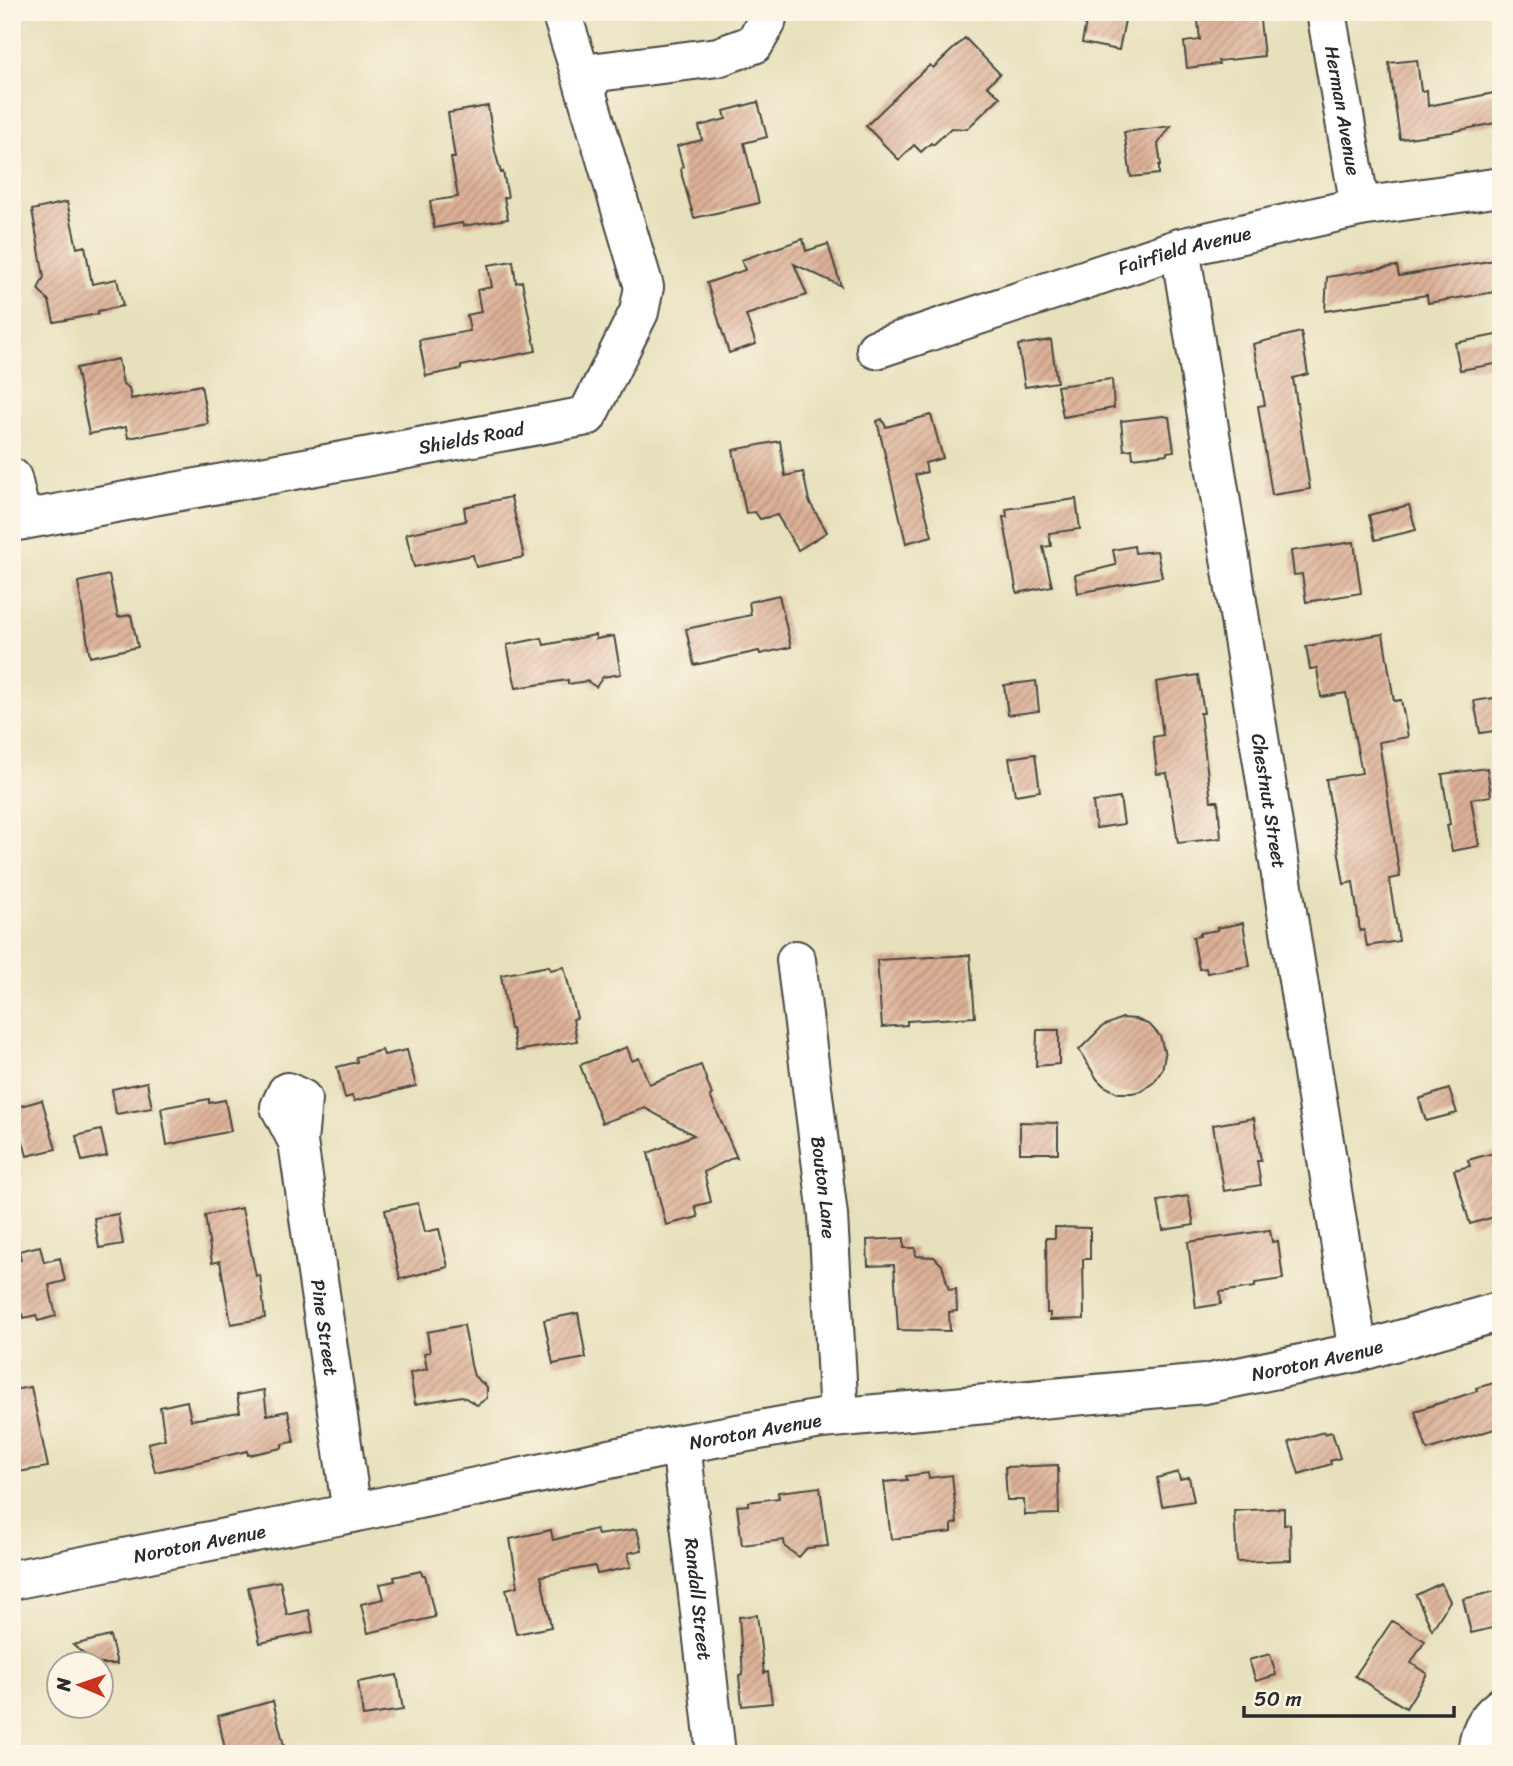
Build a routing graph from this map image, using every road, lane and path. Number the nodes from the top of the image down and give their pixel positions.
1 (561, 12) edge
2 (768, 12) edge
3 (1326, 12) edge
4 (584, 88) junction
5 (1501, 187) edge
6 (1360, 207) junction
7 (1180, 248) junction
8 (876, 349) dead end
9 (12, 478) edge
10 (17, 521) edge
11 (796, 960) dead end
12 (298, 1142) dead end
13 (1501, 1311) edge
14 (1357, 1352) junction
15 (839, 1417) junction
16 (681, 1444) junction
17 (352, 1513) junction
18 (12, 1580) edge
19 (1501, 1707) edge
20 (716, 1754) edge
21 (1478, 1754) edge

1 - 4 street, Shields Road
2 - 4 street
3 - 6 street, Herman Avenue
4 - 10 street, Shields Road
5 - 6 street, Fairfield Avenue
6 - 7 street, Fairfield Avenue
7 - 8 street, Fairfield Avenue
7 - 14 street, Chestnut Street
9 - 10 street
11 - 15 street, Bouton Lane
12 - 17 street, Pine Street
13 - 14 street, Noroton Avenue
14 - 15 street, Noroton Avenue
15 - 16 street, Noroton Avenue
16 - 17 street, Noroton Avenue
16 - 20 street, Randall Street
17 - 18 street, Noroton Avenue
19 - 21 street

